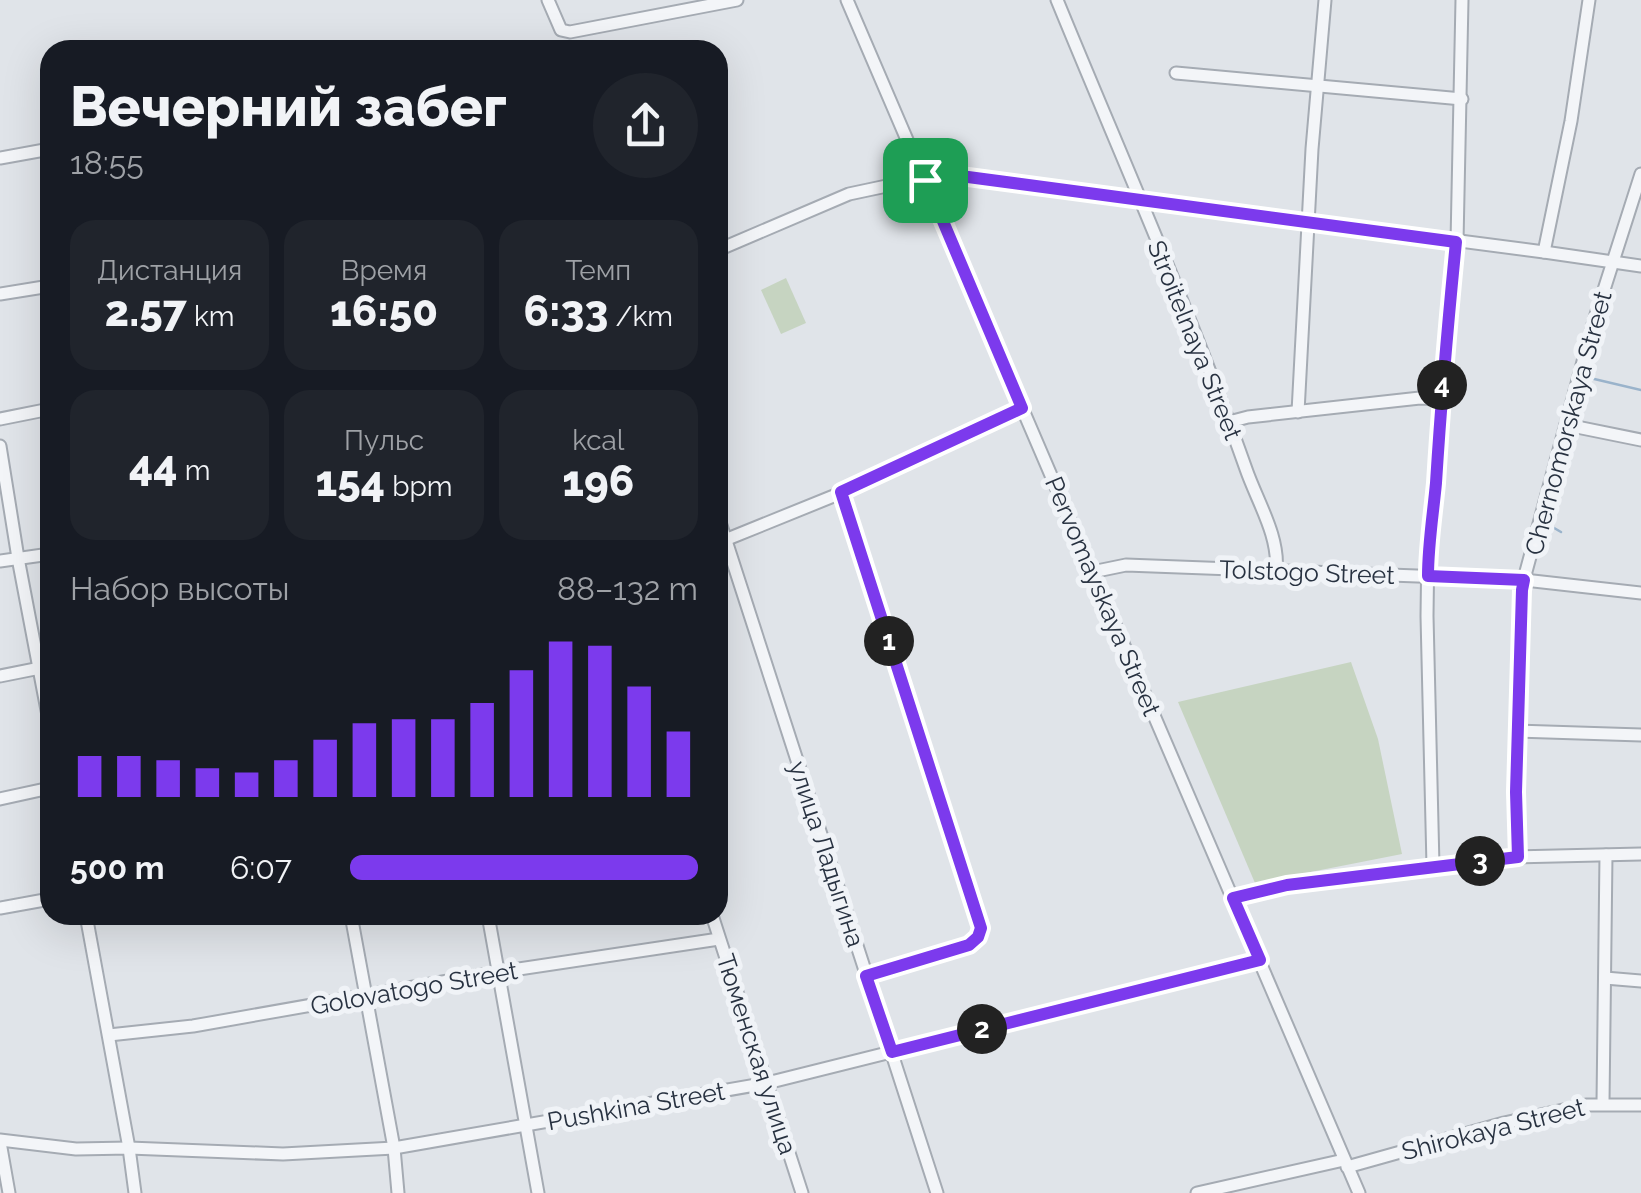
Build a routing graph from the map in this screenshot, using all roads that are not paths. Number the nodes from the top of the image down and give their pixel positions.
1 (548, 0) edge
2 (658, 0) edge
3 (738, 0) edge
4 (847, 0) edge
5 (1057, 0) edge
6 (1325, 0) edge
7 (1462, 0) edge
8 (1588, 0) edge
9 (662, 14) junction
10 (1176, 74) dead end
11 (1316, 84) junction
12 (1462, 98) junction
13 (40, 150) edge
14 (0, 158) edge
15 (1641, 174) edge
16 (924, 177) junction
17 (1140, 200) junction
18 (1308, 222) junction
19 (1456, 242) junction
20 (728, 246) edge
21 (1544, 252) junction
22 (1612, 262) junction
23 (1641, 266) edge
24 (40, 288) edge
25 (0, 294) edge
26 (1440, 398) junction
27 (1022, 408) junction
28 (40, 411) edge
29 (1298, 412) junction
30 (0, 419) edge
31 (1230, 422) junction
32 (1573, 426) junction
33 (1641, 440) edge
34 (0, 446) edge
35 (841, 492) junction
36 (728, 539) edge
37 (728, 549) edge
38 (40, 555) edge
39 (18, 558) junction
40 (0, 561) edge
41 (1276, 571) junction
42 (1092, 572) junction
43 (1428, 576) junction
44 (1524, 580) junction
45 (1641, 593) edge
46 (40, 647) edge
47 (40, 668) edge
48 (0, 676) edge
49 (1518, 731) junction
50 (1641, 735) edge
51 (40, 790) edge
52 (0, 799) edge
53 (1641, 854) edge
54 (1606, 855) junction
55 (1518, 857) junction
56 (1433, 866) junction
57 (1233, 898) junction
58 (40, 901) edge
59 (0, 908) edge
60 (88, 925) edge
61 (353, 925) edge
62 (490, 925) edge
63 (715, 925) edge
64 (720, 939) junction
65 (1260, 960) junction
66 (498, 972) junction
67 (866, 976) junction
68 (1605, 978) junction
69 (1641, 981) edge
70 (365, 996) junction
71 (109, 1035) junction
72 (892, 1052) junction
73 (767, 1083) junction
74 (1603, 1103) junction
75 (1641, 1105) edge
76 (527, 1125) junction
77 (0, 1141) edge
78 (129, 1148) junction
79 (394, 1148) junction
80 (1346, 1164) junction
81 (1202, 1192) edge
82 (9, 1193) edge
83 (135, 1193) edge
84 (398, 1193) edge
85 (538, 1193) edge
86 (802, 1193) edge
87 (938, 1193) edge
88 (1359, 1193) edge

1 - 9 street
2 - 9 street
3 - 9 street
4 - 16 street, Pervomayskaya Street
5 - 17 street, Stroitelnaya Street
6 - 11 street
7 - 12 street
8 - 21 street
10 - 11 street
11 - 12 street
11 - 18 street
12 - 19 street
13 - 14 street
15 - 22 street, Chernomorskaya Street
16 - 17 street
16 - 20 street
16 - 27 street, Pervomayskaya Street
17 - 18 street
17 - 31 street, Stroitelnaya Street
18 - 19 street
18 - 29 street
19 - 21 street
19 - 26 street
21 - 22 street
22 - 23 street
22 - 32 street, Chernomorskaya Street
24 - 25 street
26 - 29 street
26 - 43 street
27 - 35 street
27 - 42 street, Pervomayskaya Street
28 - 30 street
29 - 31 street
31 - 41 street, Stroitelnaya Street
32 - 33 street
32 - 44 street, Chernomorskaya Street
34 - 39 street
35 - 36 street
35 - 67 street
37 - 67 street, улица Ладыгина
38 - 39 street
39 - 40 street
39 - 46 street
41 - 42 street, Tolstogo Street
41 - 43 street, Tolstogo Street
42 - 57 street, Pervomayskaya Street
43 - 44 street, Tolstogo Street
43 - 56 street
44 - 45 street, Tolstogo Street
44 - 49 street, Chernomorskaya Street
47 - 48 street
49 - 50 street
49 - 55 street, Chernomorskaya Street
51 - 52 street
53 - 54 street
54 - 55 street
54 - 68 street
55 - 56 street
56 - 57 street
57 - 65 street, Pervomayskaya Street
58 - 59 street
60 - 71 street
61 - 70 street
62 - 66 street
63 - 64 street, Тюменская улица
64 - 66 street, Golovatogo Street
64 - 73 street, Тюменская улица
65 - 72 street, Pushkina Street
65 - 80 street, Pervomayskaya Street
66 - 70 street, Golovatogo Street
66 - 76 street
67 - 72 street, улица Ладыгина
68 - 69 street
68 - 74 street
70 - 71 street, Golovatogo Street
70 - 79 street
71 - 78 street
72 - 73 street, Pushkina Street
72 - 87 street, улица Ладыгина
73 - 76 street, Pushkina Street
73 - 86 street, Тюменская улица
74 - 75 street, Shirokaya Street
74 - 80 street, Shirokaya Street
76 - 79 street, Pushkina Street
76 - 85 street
77 - 78 street, Pushkina Street
77 - 82 street
78 - 79 street, Pushkina Street
78 - 83 street
79 - 84 street
80 - 81 street, Shirokaya Street
80 - 88 street, Pervomayskaya Street

